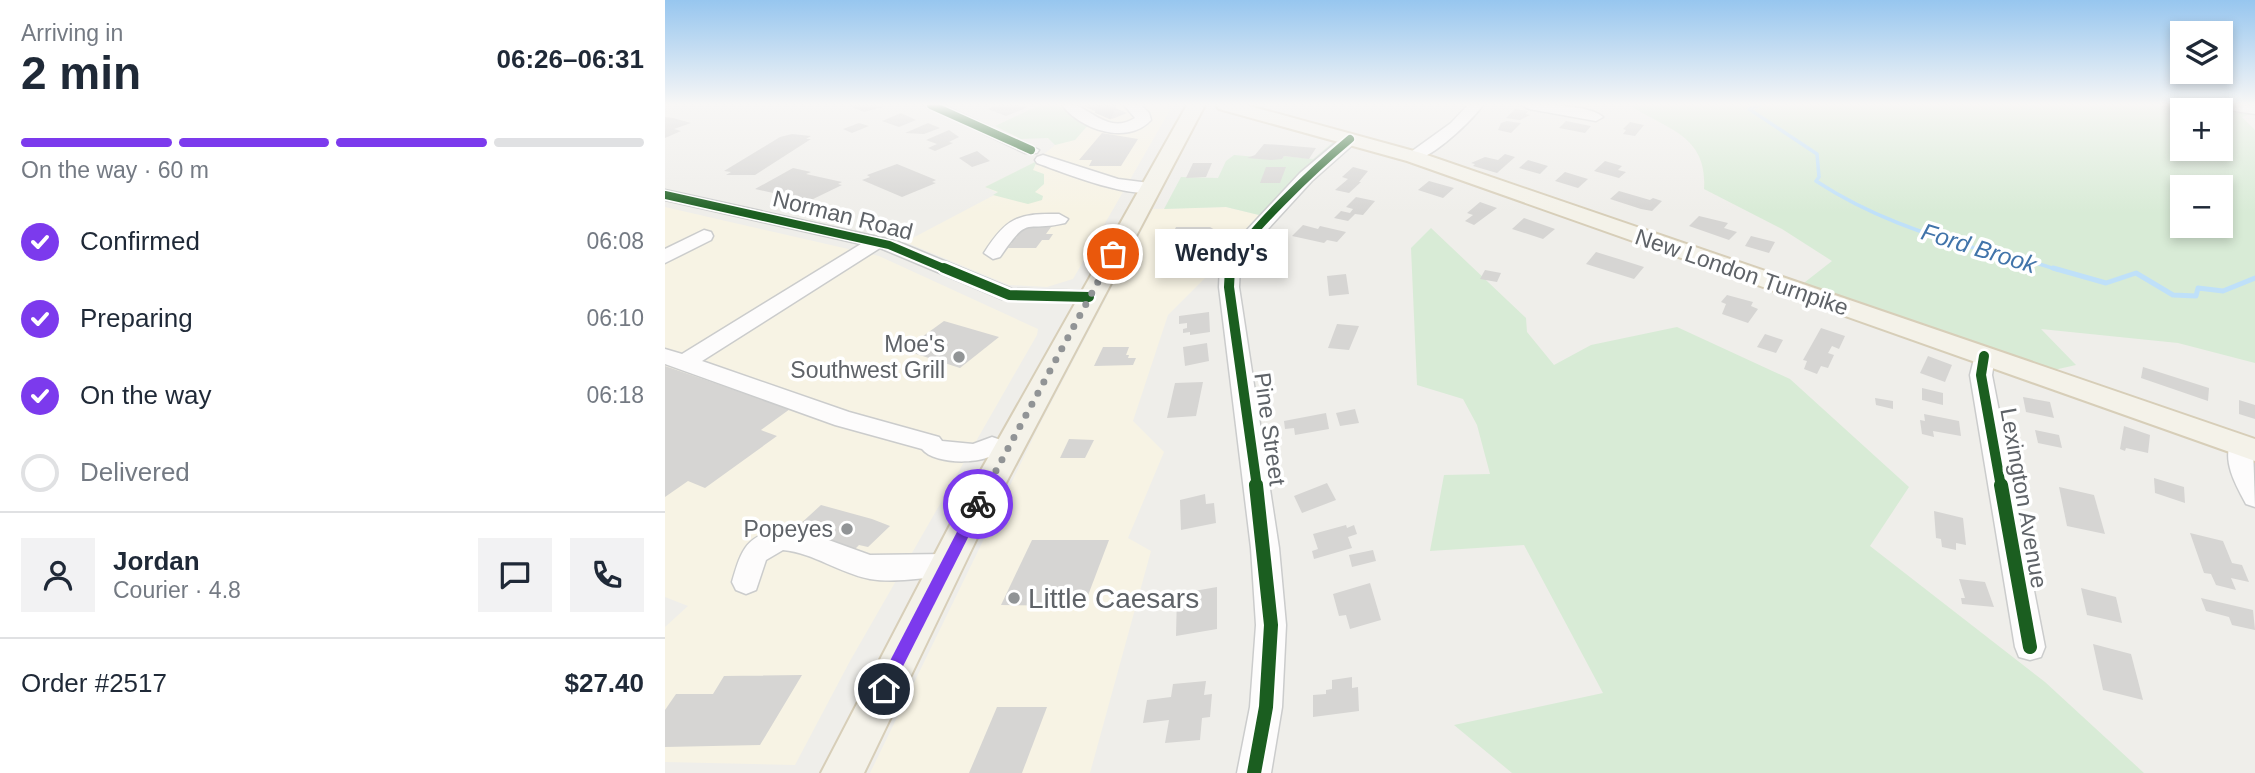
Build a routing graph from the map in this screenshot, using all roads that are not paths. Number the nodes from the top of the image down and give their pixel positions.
1 (1007, 141) edge
2 (1176, 141) edge
3 (1348, 141) edge
4 (1357, 141) edge
5 (1436, 141) edge
6 (1414, 157) junction
7 (1151, 188) junction
8 (665, 195) edge
9 (1059, 219) dead end
10 (704, 236) dead end
11 (877, 242) junction
12 (993, 253) dead end
13 (665, 257) edge
14 (1089, 297) junction
15 (1984, 356) junction
16 (674, 360) edge
17 (930, 443) dead end
18 (2248, 448) edge
19 (2255, 497) edge
20 (946, 565) junction
21 (746, 582) dead end
22 (2029, 647) dead end
23 (842, 773) edge
24 (1254, 773) edge

1 - 7 street
2 - 7 main road
3 - 24 street, Pine Street
4 - 6 main road, New London Turnpike
5 - 6 street
6 - 15 main road, New London Turnpike
7 - 14 main road
8 - 11 street, Norman Road
9 - 12 street
10 - 13 street
11 - 14 street, Norman Road
11 - 16 street
14 - 20 main road
15 - 18 main road, New London Turnpike
15 - 22 street, Lexington Avenue
16 - 17 street
18 - 19 street
20 - 21 street
20 - 23 main road

